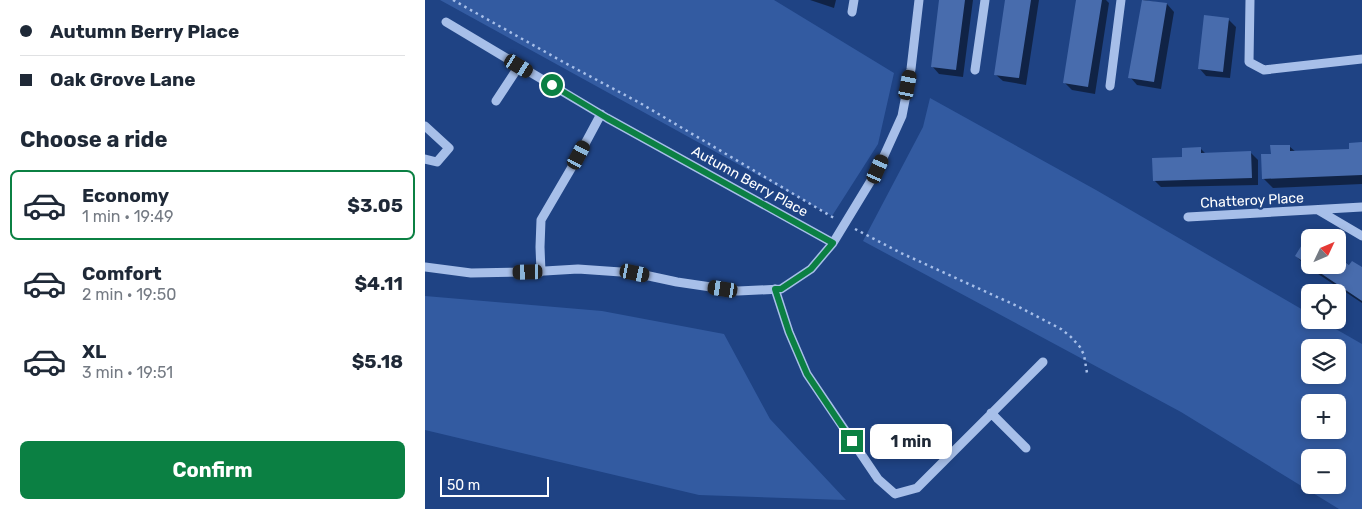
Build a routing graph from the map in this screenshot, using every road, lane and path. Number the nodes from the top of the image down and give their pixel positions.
1 (453, 0) edge
2 (854, 0) edge
3 (919, 0) edge
4 (985, 0) edge
5 (1121, 0) edge
6 (1250, 0) edge
7 (852, 12) dead end
8 (446, 22) dead end
9 (1362, 59) edge
10 (519, 66) junction
11 (975, 70) dead end
12 (1110, 86) dead end
13 (496, 101) dead end
14 (601, 114) junction
15 (425, 126) edge
16 (425, 159) edge
17 (1362, 207) edge
18 (1318, 210) junction
19 (1189, 216) dead end
20 (845, 224) junction
21 (1362, 236) edge
22 (833, 243) junction
23 (425, 267) edge
24 (541, 272) junction
25 (775, 289) junction
26 (1043, 362) dead end
27 (1087, 374) dead end
28 (991, 412) junction
29 (1026, 448) dead end

1 - 20 path
2 - 7 street
3 - 20 street
4 - 11 street
5 - 12 street
6 - 9 street
8 - 10 street, Autumn Berry Place
10 - 13 street
10 - 14 street, Autumn Berry Place
14 - 22 street, Autumn Berry Place
14 - 24 street
15 - 16 street
17 - 18 street, Chatteroy Place
18 - 19 street, Chatteroy Place
18 - 21 street, Chatteroy Place
20 - 22 street
20 - 27 path
22 - 25 street
23 - 24 street
24 - 25 street
25 - 28 street
26 - 28 street
28 - 29 street

